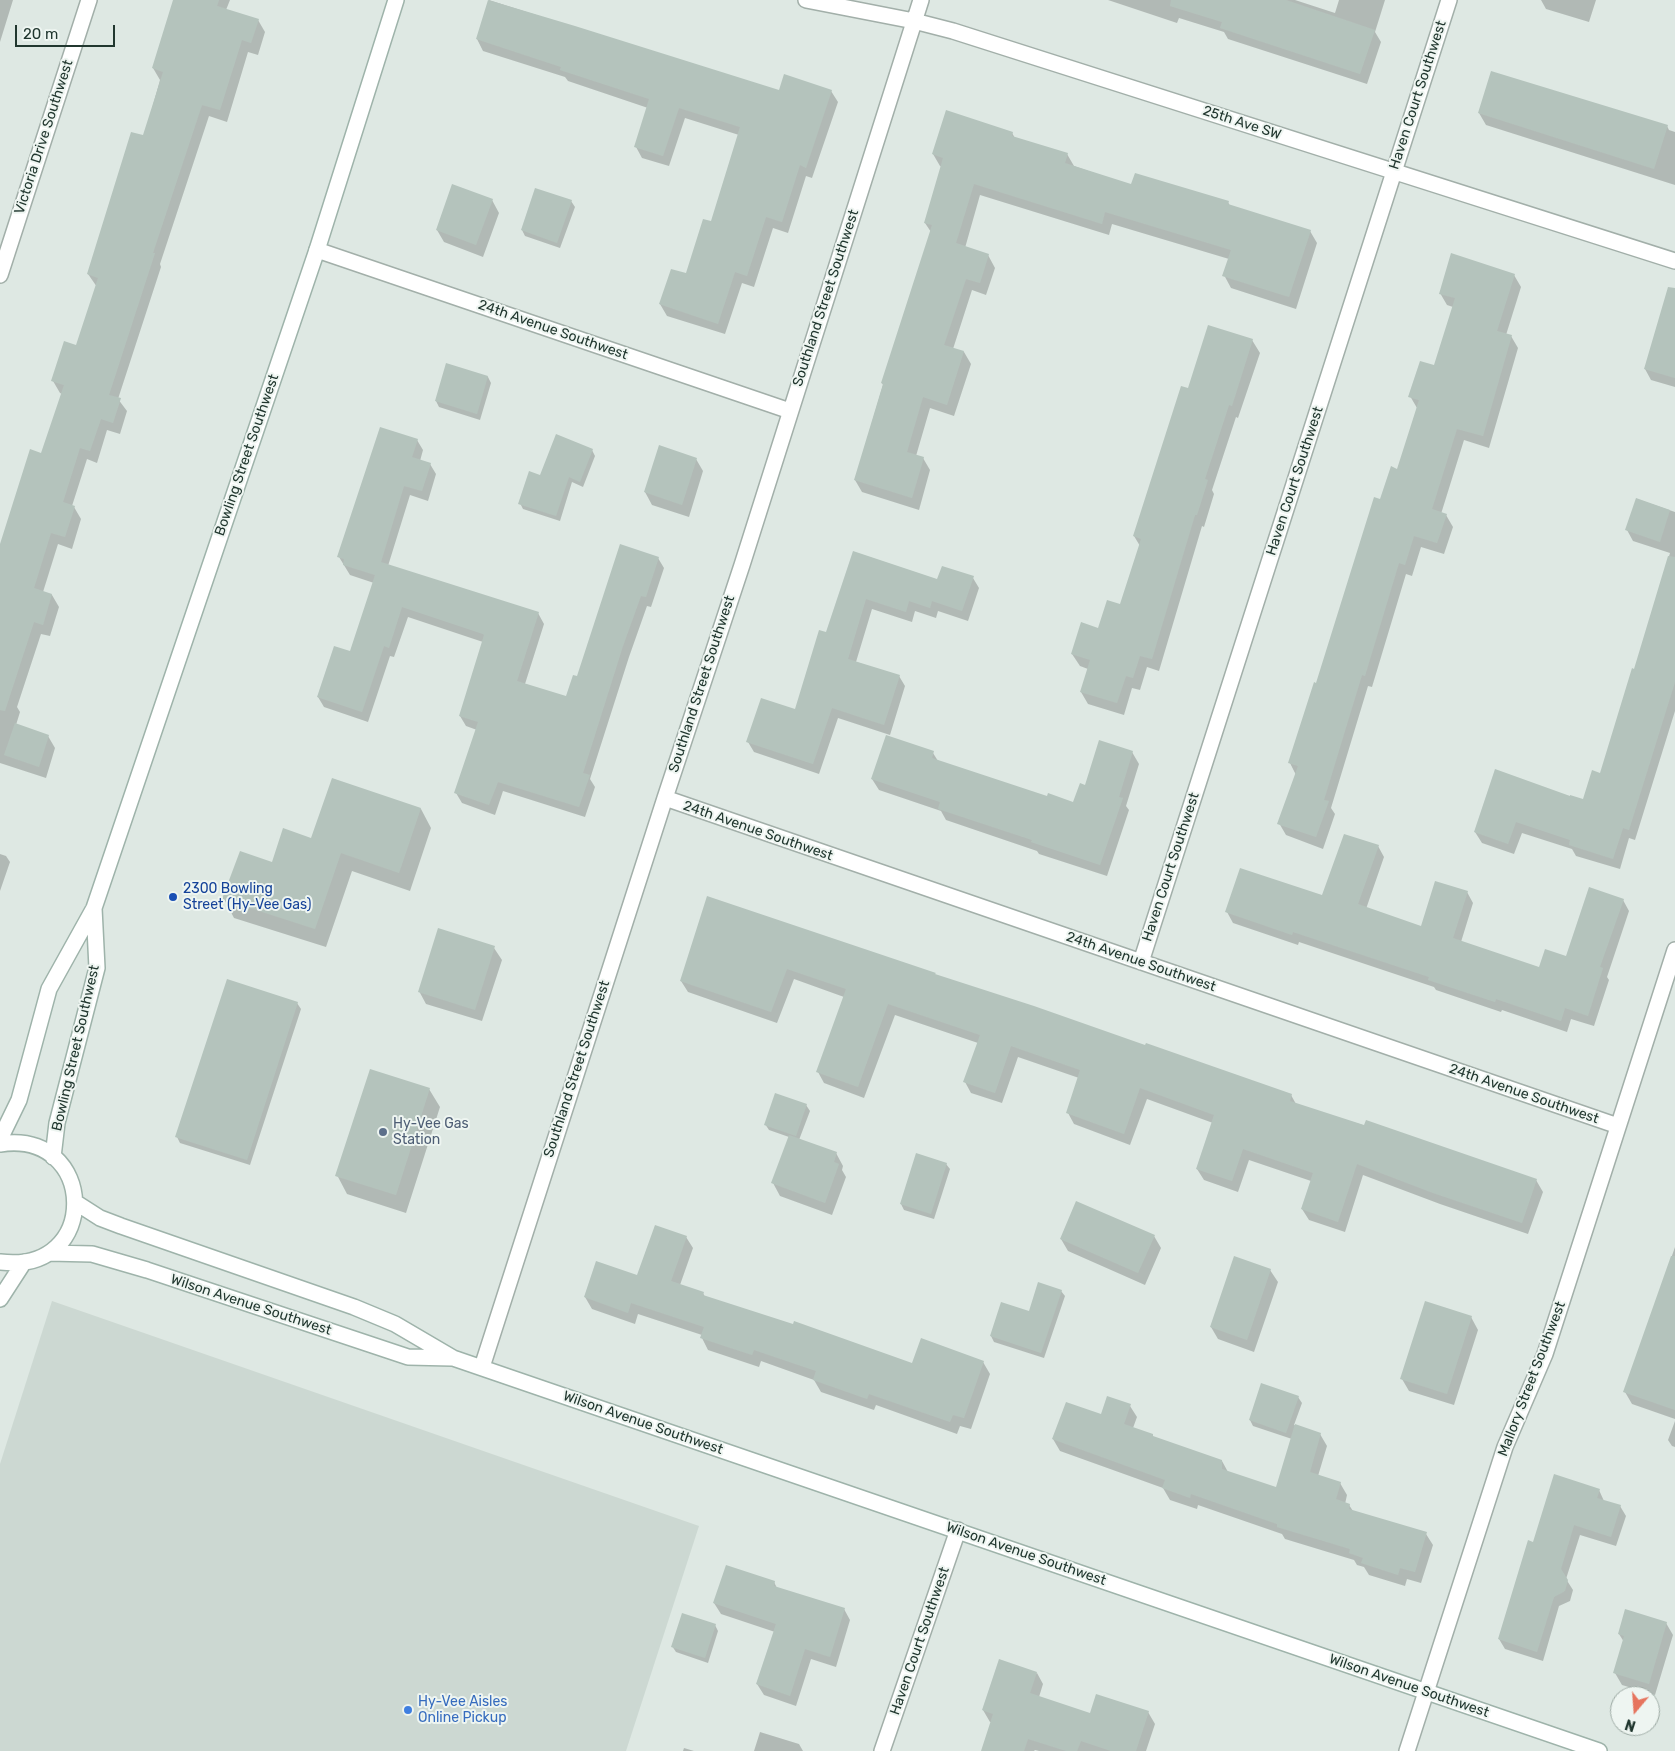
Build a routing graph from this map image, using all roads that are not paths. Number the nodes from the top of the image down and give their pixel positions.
1 (89, 0) edge
2 (396, 0) edge
3 (806, 0) edge
4 (921, 0) edge
5 (1449, 0) edge
6 (914, 21) junction
7 (1394, 171) junction
8 (317, 250) junction
9 (1675, 261) edge
10 (0, 275) edge
11 (790, 411) junction
12 (664, 798) junction
13 (94, 908) junction
14 (1675, 950) edge
15 (1141, 962) junction
16 (1618, 1126) junction
17 (0, 1139) edge
18 (0, 1144) edge
19 (53, 1157) junction
20 (75, 1202) junction
21 (49, 1253) junction
22 (0, 1262) edge
23 (24, 1262) junction
24 (0, 1299) edge
25 (453, 1358) junction
26 (482, 1367) junction
27 (958, 1530) junction
28 (1426, 1691) junction
29 (882, 1751) edge
30 (1407, 1751) edge
31 (1599, 1751) edge

1 - 10 street, Victoria Drive Southwest
2 - 8 street, Bowling Street Southwest
3 - 6 street, 25th Ave SW
4 - 6 street, Southland Street Southwest
5 - 7 street, Haven Court Southwest
6 - 7 street, 25th Ave SW
6 - 11 street, Southland Street Southwest
7 - 9 street, 25th Ave SW
7 - 15 street, Haven Court Southwest
8 - 11 street, 24th Avenue Southwest
8 - 13 street, Bowling Street Southwest
11 - 12 street, Southland Street Southwest
12 - 15 street, 24th Avenue Southwest
12 - 26 street, Southland Street Southwest
13 - 17 street, Bowling Street Southwest
13 - 19 street, Bowling Street Southwest
14 - 16 street, Mallory Street Southwest
15 - 16 street, 24th Avenue Southwest
16 - 28 street, Mallory Street Southwest
18 - 19 street
19 - 20 street
20 - 21 street
20 - 25 street, Wilson Avenue Southwest
21 - 23 street
21 - 25 street, Wilson Avenue Southwest
22 - 23 street
23 - 24 street
25 - 26 street, Wilson Avenue Southwest
26 - 27 street, Wilson Avenue Southwest
27 - 28 street, Wilson Avenue Southwest
27 - 29 street, Haven Court Southwest
28 - 30 street, Mallory Street Southwest
28 - 31 street, Wilson Avenue Southwest

